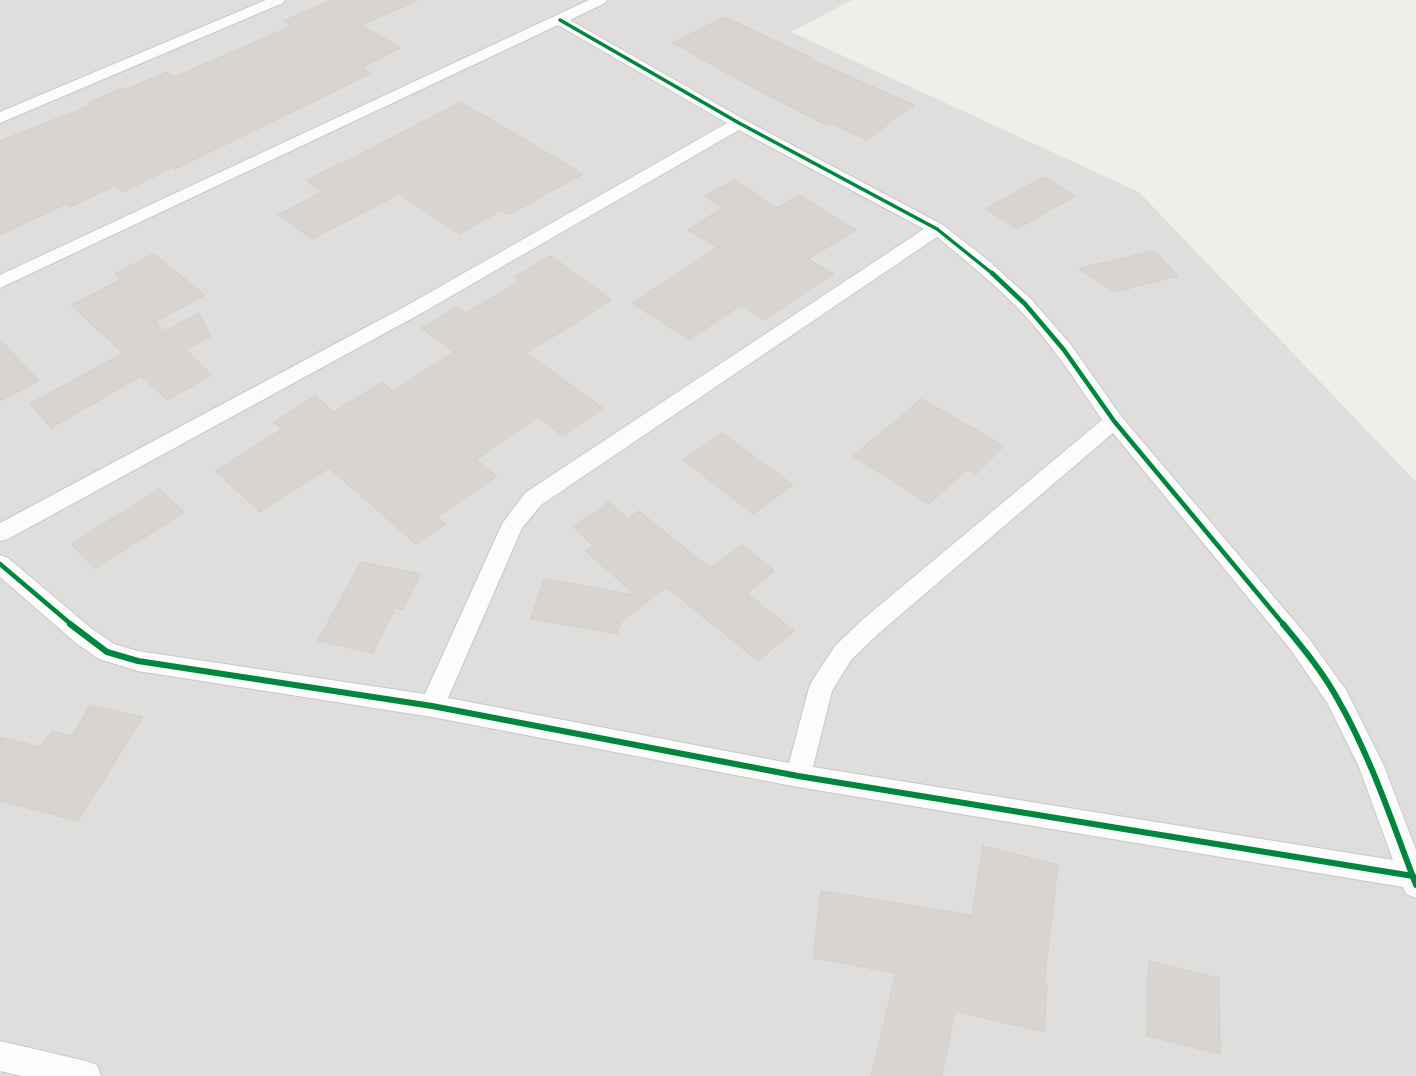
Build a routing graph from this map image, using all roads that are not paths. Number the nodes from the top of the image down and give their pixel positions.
1 (278, 0) edge
2 (600, 0) edge
3 (560, 20) junction
4 (0, 118) edge
5 (739, 124) junction
6 (936, 229) junction
7 (0, 282) edge
8 (1114, 421) junction
9 (0, 533) edge
10 (0, 564) edge
11 (432, 706) junction
12 (798, 776) junction
13 (1414, 881) edge
14 (0, 1056) edge
15 (86, 1076) edge

1 - 4 street
2 - 3 street
3 - 5 street
3 - 7 street
5 - 6 street
5 - 9 street
6 - 8 street
6 - 11 street
8 - 12 street
8 - 13 street
10 - 11 street
11 - 12 street
12 - 13 street
14 - 15 street

